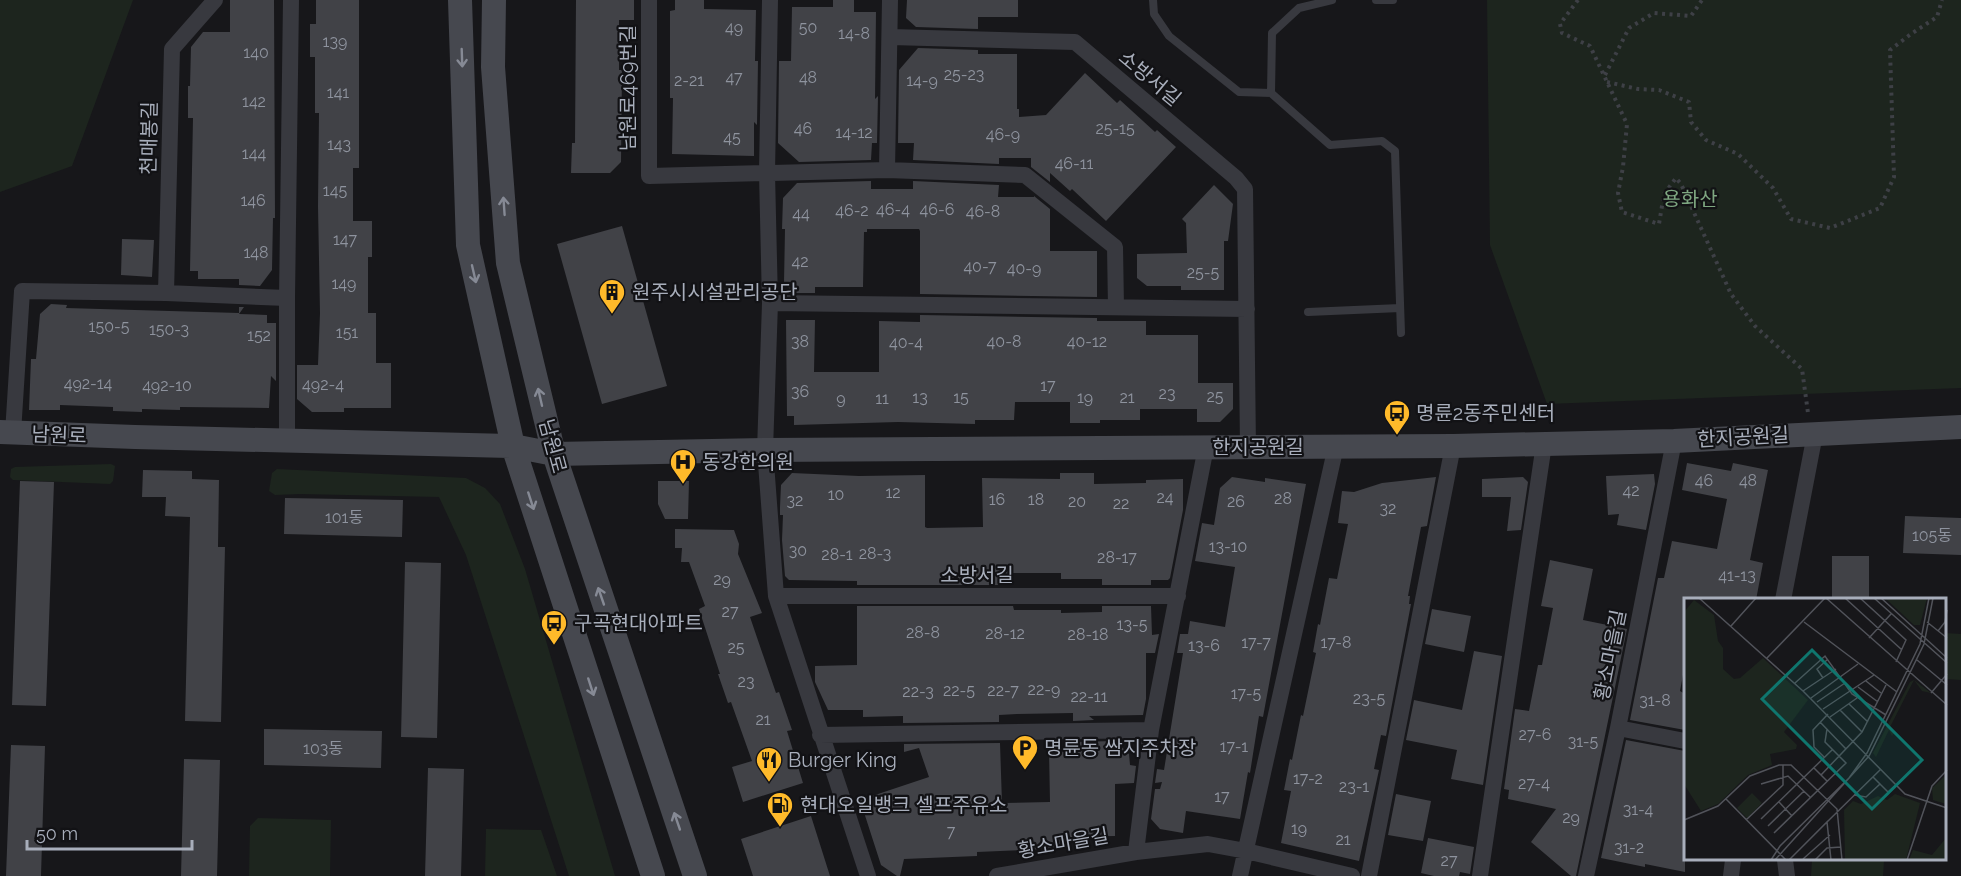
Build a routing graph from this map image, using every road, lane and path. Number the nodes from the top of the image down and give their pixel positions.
1 (215, 0) edge
2 (291, 0) edge
3 (460, 0) edge
4 (494, 0) edge
5 (649, 0) edge
6 (770, 0) edge
7 (890, 0) edge
8 (1153, 0) edge
9 (1332, 0) edge
10 (1377, 0) edge
11 (1393, 0) edge
12 (1578, 0) edge
13 (1702, 0) edge
14 (1942, 0) edge
15 (891, 37) junction
16 (1605, 76) junction
17 (1607, 82) junction
18 (1271, 93) junction
19 (887, 170) junction
20 (767, 172) junction
21 (166, 293) junction
22 (287, 298) junction
23 (770, 303) junction
24 (1116, 307) junction
25 (1400, 308) junction
26 (1247, 309) junction
27 (1308, 312) dead end
28 (1401, 333) dead end
29 (1811, 424) junction
30 (1961, 427) edge
31 (7, 433) edge
32 (287, 440) junction
33 (1674, 441) junction
34 (1544, 444) junction
35 (513, 446) junction
36 (1336, 446) junction
37 (1454, 446) junction
38 (1206, 447) junction
39 (1248, 448) junction
40 (765, 450) junction
41 (554, 454) junction
42 (776, 596) junction
43 (1178, 596) junction
44 (1783, 598) edge
45 (1618, 728) junction
46 (1151, 730) junction
47 (820, 735) junction
48 (1684, 741) edge
49 (1246, 851) junction
50 (1136, 852) junction
51 (1733, 861) edge
52 (1785, 861) edge
53 (653, 876) edge
54 (695, 876) edge
55 (868, 876) edge
56 (997, 876) edge
57 (1240, 876) edge
58 (1352, 876) edge
59 (1369, 876) edge
60 (1480, 876) edge
61 (1586, 876) edge
62 (1731, 876) edge
63 (1787, 876) edge

1 - 21 street, 천매봉길
2 - 22 street
3 -> 35 street, 남원로
41 -> 4 street, 남원로
5 - 20 street, 남원로469번길
6 - 20 street
7 - 15 street
8 - 18 lane
9 - 18 lane
10 - 11 lane
12 - 16 path
13 - 16 path
14 - 17 path
15 - 19 street
15 - 26 street, 소방서길
16 - 17 path
17 - 29 path
18 - 25 lane
19 - 20 street
19 - 24 street
20 - 23 street
21 - 22 street
21 - 31 street
22 - 32 street
23 - 24 street
23 - 40 street
24 - 26 street
25 - 27 lane
25 - 28 lane
26 - 39 street, 소방서길
29 - 30 street, 한지공원길
29 - 33 street, 한지공원길
29 - 44 street
31 - 32 street, 남원로
32 - 35 street, 남원로
33 - 34 street, 한지공원길
33 - 45 street, 황소마을길
34 - 37 street, 한지공원길
34 - 60 street
35 - 41 street, 한지공원길
35 -> 53 street, 남원로
36 - 37 street, 한지공원길
36 - 39 street, 한지공원길
36 - 49 street
37 - 59 street
38 - 39 street, 한지공원길
38 - 40 street, 한지공원길
38 - 43 street, 황소마을길
40 - 41 street, 한지공원길
40 - 42 street
54 -> 41 street, 남원로
42 - 43 street, 소방서길
42 - 47 street
43 - 46 street, 황소마을길
45 - 48 street
45 - 61 street, 황소마을길
46 - 47 street
46 - 50 street, 황소마을길
47 - 55 street
49 - 50 street, 황소마을길
49 - 57 street
49 - 58 street, 황소마을길
50 - 56 street, 황소마을길
51 - 62 street
52 - 63 street

